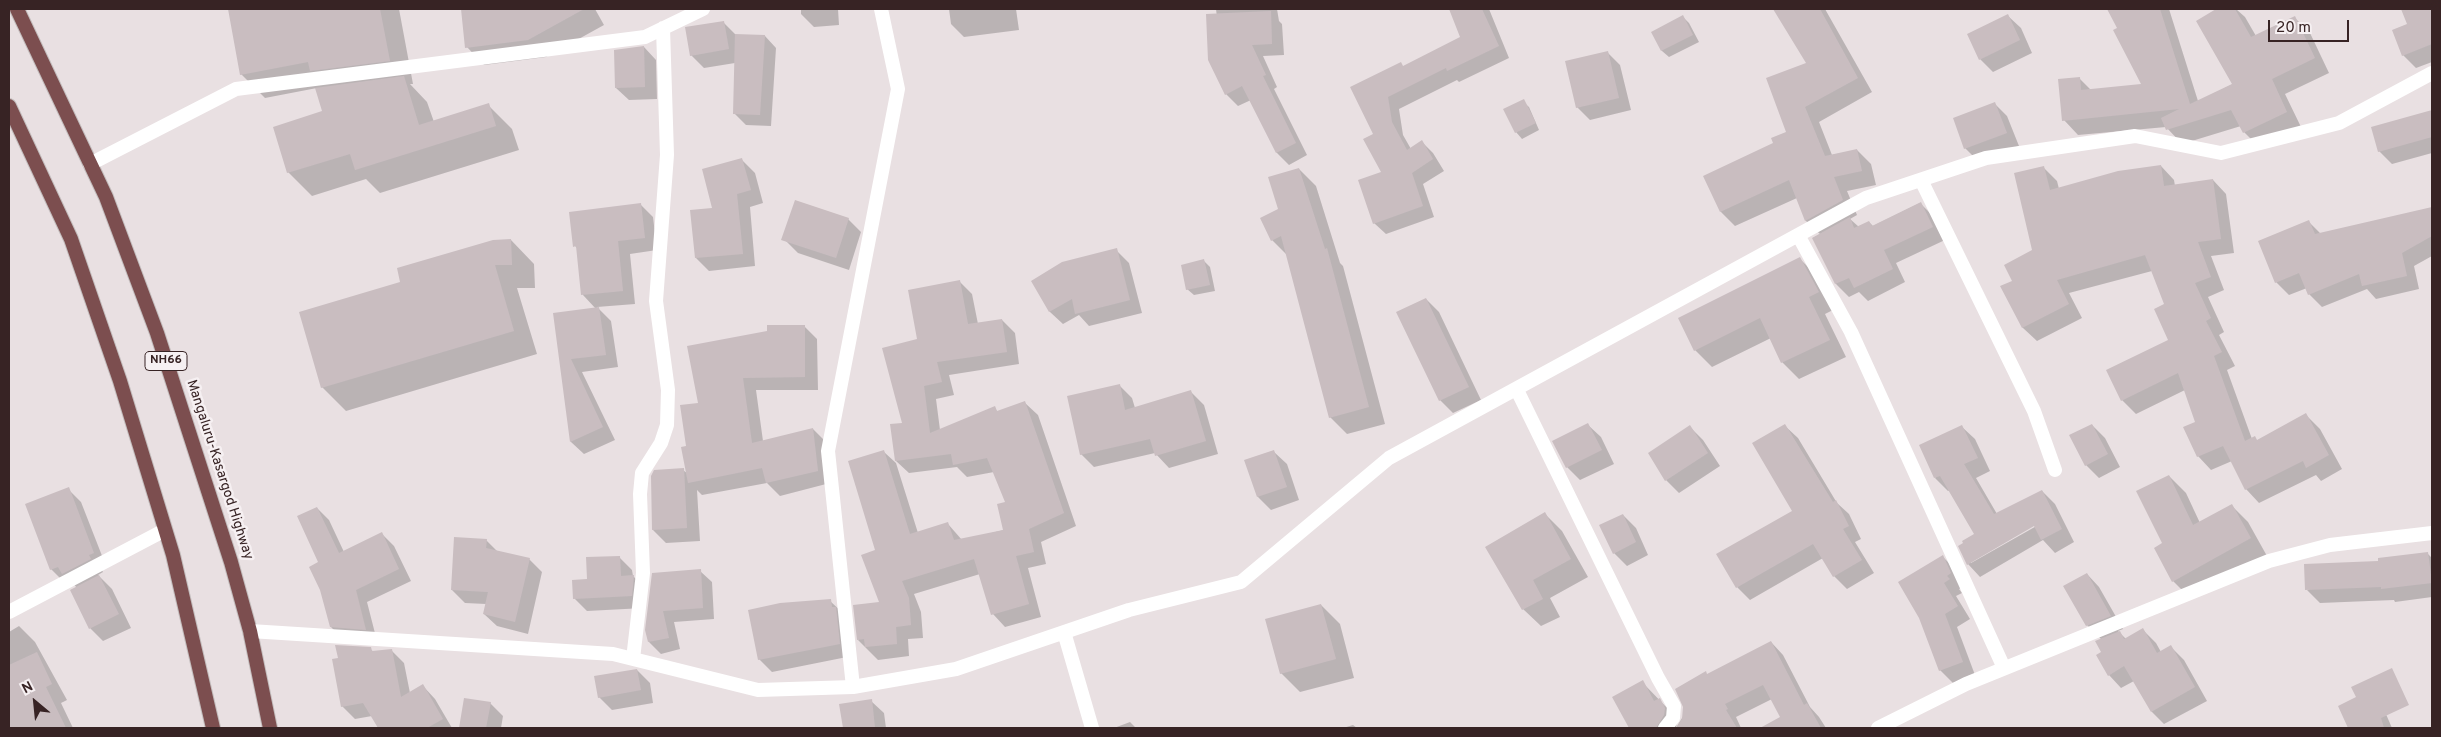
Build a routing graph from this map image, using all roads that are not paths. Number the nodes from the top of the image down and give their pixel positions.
1 (17, 9) edge
2 (703, 9) edge
3 (882, 9) edge
4 (663, 28) junction
5 (2432, 73) edge
6 (9, 106) edge
7 (90, 164) junction
8 (1921, 180) junction
9 (1798, 235) junction
10 (1517, 390) junction
11 (2054, 470) dead end
12 (165, 530) junction
13 (2432, 533) edge
14 (9, 612) edge
15 (250, 631) junction
16 (1064, 632) junction
17 (633, 659) junction
18 (2004, 668) junction
19 (853, 687) junction
20 (213, 728) edge
21 (270, 728) edge
22 (1092, 728) edge
23 (1666, 728) edge
24 (1878, 728) edge

1 - 7 highway, Mangaluru-Kasargod Highway / NH66
2 - 4 street
3 - 19 street
4 - 7 street
4 - 17 street
5 - 8 street
6 - 12 highway
7 - 15 highway, Mangaluru-Kasargod Highway / NH66
8 - 9 street
8 - 11 street
9 - 10 street
9 - 18 street
10 - 16 street
10 - 23 street
12 - 14 street
12 - 20 highway
13 - 18 street
15 - 17 street
15 - 21 highway, Mangaluru-Kasargod Highway / NH66
16 - 19 street
16 - 22 street
17 - 19 street
18 - 24 street

